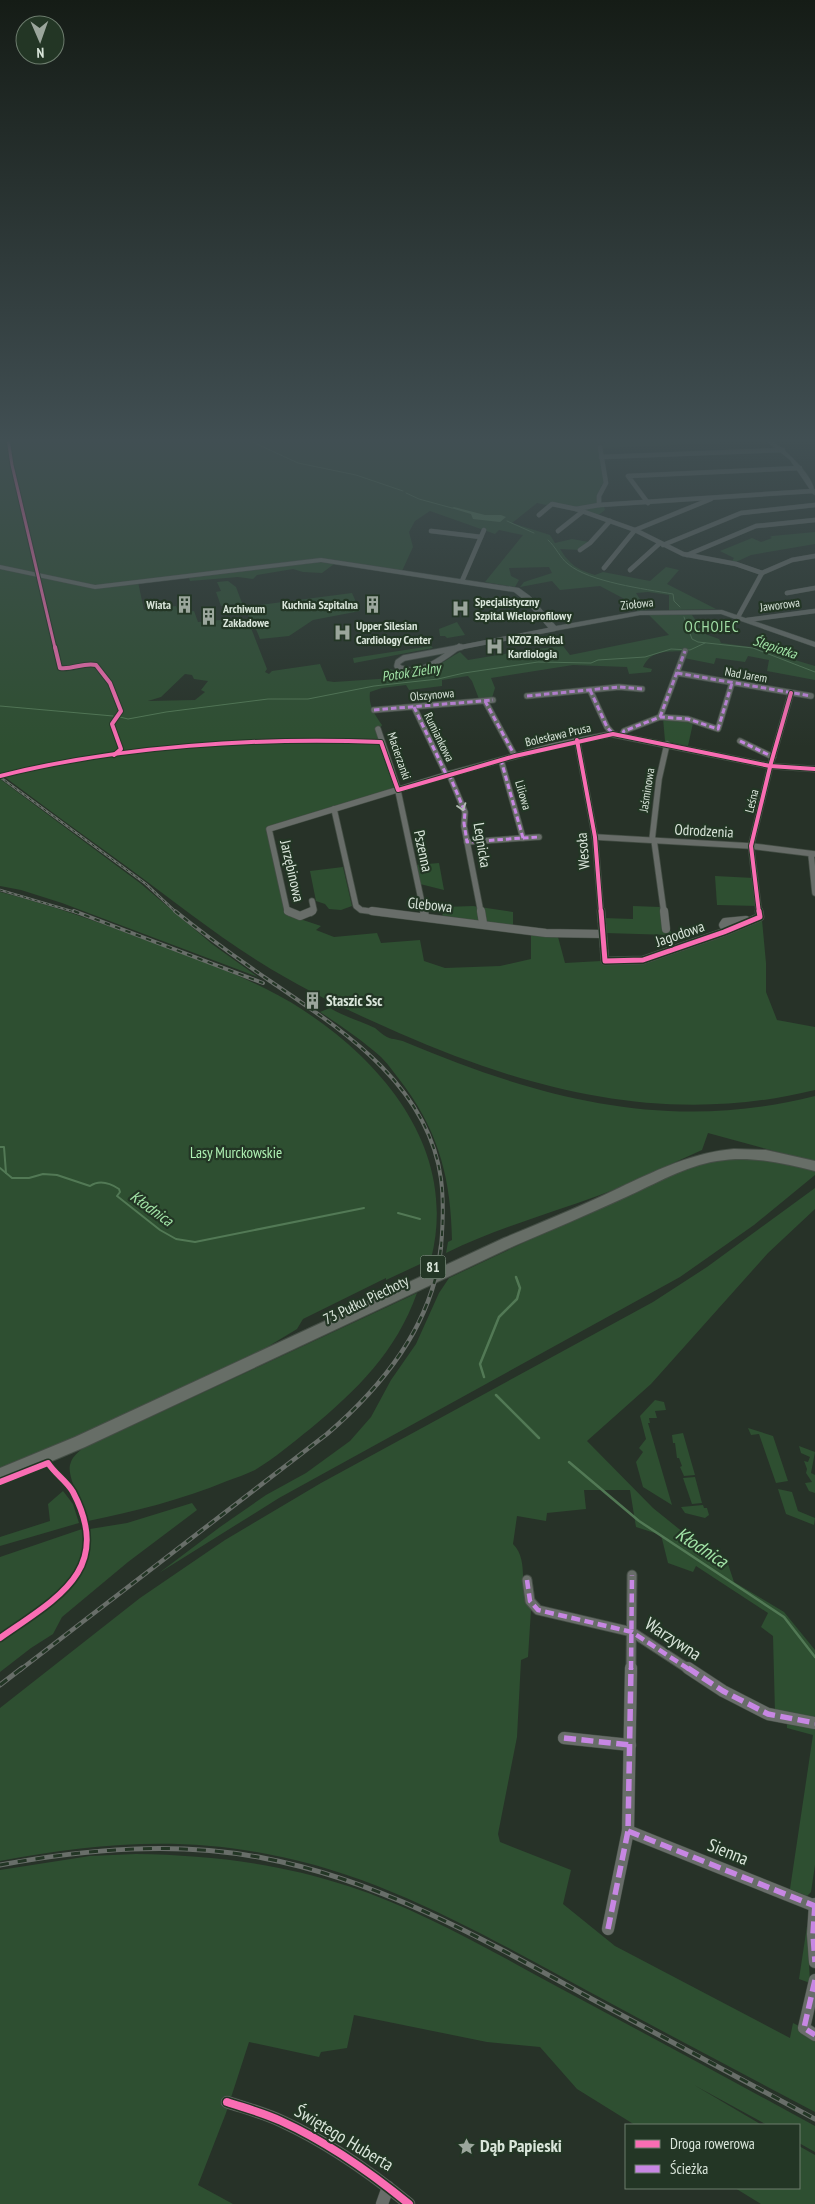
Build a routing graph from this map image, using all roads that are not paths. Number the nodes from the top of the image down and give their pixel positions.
1 (479, 542) edge
2 (591, 542) edge
3 (625, 542) edge
4 (658, 542) edge
5 (667, 542) edge
6 (718, 542) edge
7 (662, 544) junction
8 (580, 550) dead end
9 (687, 555) junction
10 (815, 556) edge
11 (0, 567) edge
12 (604, 568) dead end
13 (630, 570) dead end
14 (762, 573) junction
15 (462, 581) junction
16 (815, 588) edge
17 (786, 593) dead end
18 (815, 611) edge
19 (738, 617) junction
20 (747, 620) junction
21 (554, 629) junction
22 (815, 645) edge
23 (459, 646) junction
24 (685, 651) dead end
25 (677, 673) junction
26 (732, 683) junction
27 (590, 690) junction
28 (642, 690) dead end
29 (791, 693) junction
30 (527, 696) dead end
31 (811, 696) dead end
32 (493, 700) dead end
33 (485, 701) junction
34 (414, 707) junction
35 (374, 710) dead end
36 (660, 716) junction
37 (378, 729) dead end
38 (613, 734) junction
39 (622, 734) junction
40 (577, 740) junction
41 (740, 741) dead end
42 (667, 744) junction
43 (515, 756) junction
44 (773, 757) junction
45 (501, 760) junction
46 (770, 766) junction
47 (815, 770) edge
48 (448, 774) junction
49 (398, 790) junction
50 (334, 810) junction
51 (269, 829) joint
52 (539, 837) dead end
53 (595, 837) junction
54 (523, 838) junction
55 (654, 840) junction
56 (467, 842) junction
57 (751, 846) junction
58 (813, 854) edge
59 (815, 893) edge
60 (312, 901) dead end
61 (760, 916) joint
62 (425, 917) junction
63 (483, 923) junction
64 (666, 929) dead end
65 (602, 934) junction
66 (605, 961) joint
67 (815, 1166) edge
68 (0, 1476) edge
69 (632, 1576) dead end
70 (527, 1580) dead end
71 (632, 1632) junction
72 (815, 1723) edge
73 (564, 1738) dead end
74 (630, 1745) junction
75 (628, 1831) junction
76 (815, 1905) edge
77 (608, 1929) dead end
78 (815, 1962) edge
79 (815, 1980) edge
80 (815, 2035) edge
81 (227, 2102) dead end
82 (388, 2187) junction
83 (382, 2204) edge
84 (409, 2204) edge

1 - 15 street
2 - 8 street
3 - 12 street
4 - 7 street
5 - 7 street
6 - 9 street
7 - 9 street
7 - 13 street
9 - 14 street
10 - 14 street
11 - 15 street
14 - 19 street
15 - 21 street
16 - 17 street
18 - 20 street, Jaworowa
19 - 20 street, Ziołowa
19 - 21 street, Ziołowa
20 - 22 street, Ziołowa
21 - 23 street, Ziołowa
23 - 23 street, Ziołowa
24 - 25 street
25 - 26 street, Nad Jarem
25 - 36 street
26 - 29 street, Nad Jarem
26 - 36 street, Bolesława Prusa
27 - 28 street
27 - 30 street
27 - 38 street, Bolesława Prusa
29 - 31 street, Nad Jarem
29 - 44 street, Leśna
32 - 33 street, Olszynowa
33 - 34 street, Olszynowa
33 - 43 street
34 - 35 street, Olszynowa
34 - 48 street, Rumiankowa
36 - 39 street, Bolesława Prusa
37 - 49 street, Macierzanki
38 - 39 street, Bolesława Prusa
38 - 40 street, Bolesława Prusa
39 - 42 street, Bolesława Prusa
40 - 43 street, Bolesława Prusa
40 - 53 street, Wesoła
41 - 44 street
42 - 46 street, Bolesława Prusa
42 - 55 street, Jaśminowa
43 - 45 street, Bolesława Prusa
44 - 46 street, Leśna
45 - 48 street, Bolesława Prusa
45 - 54 street, Liliowa
46 - 47 street, Bolesława Prusa
46 - 57 street, Leśna
48 - 49 street, Bolesława Prusa
48 -> 56 street, Legnicka
49 - 50 street, Bolesława Prusa
49 - 62 street, Pszenna
50 - 51 street, Bolesława Prusa
50 - 62 street, Glebowa
51 - 60 street, Jarzębinowa
52 - 54 street
53 - 55 street, Odrodzenia
53 - 65 street, Wesoła
54 - 56 street
55 - 57 street, Odrodzenia
55 - 64 street, Jaśminowa
56 - 63 street, Legnicka
57 - 58 street, Odrodzenia
57 - 61 street, Leśna
58 - 59 street, Odrodzenia
61 - 66 street, Jagodowa
62 - 63 street, Glebowa
63 - 65 street, Glebowa
65 - 66 street, Wesoła
67 - 68 main road, 73 Pułku Piechoty / 81
69 - 71 street
70 - 71 street, Warzywna
71 - 72 street, Warzywna
71 - 74 street
73 - 74 street
74 - 75 street
75 - 76 street, Sienna
75 - 77 street
76 - 78 street
79 - 80 street
81 - 82 street, Świętego Huberta
82 - 83 street
82 - 84 street, Świętego Huberta

